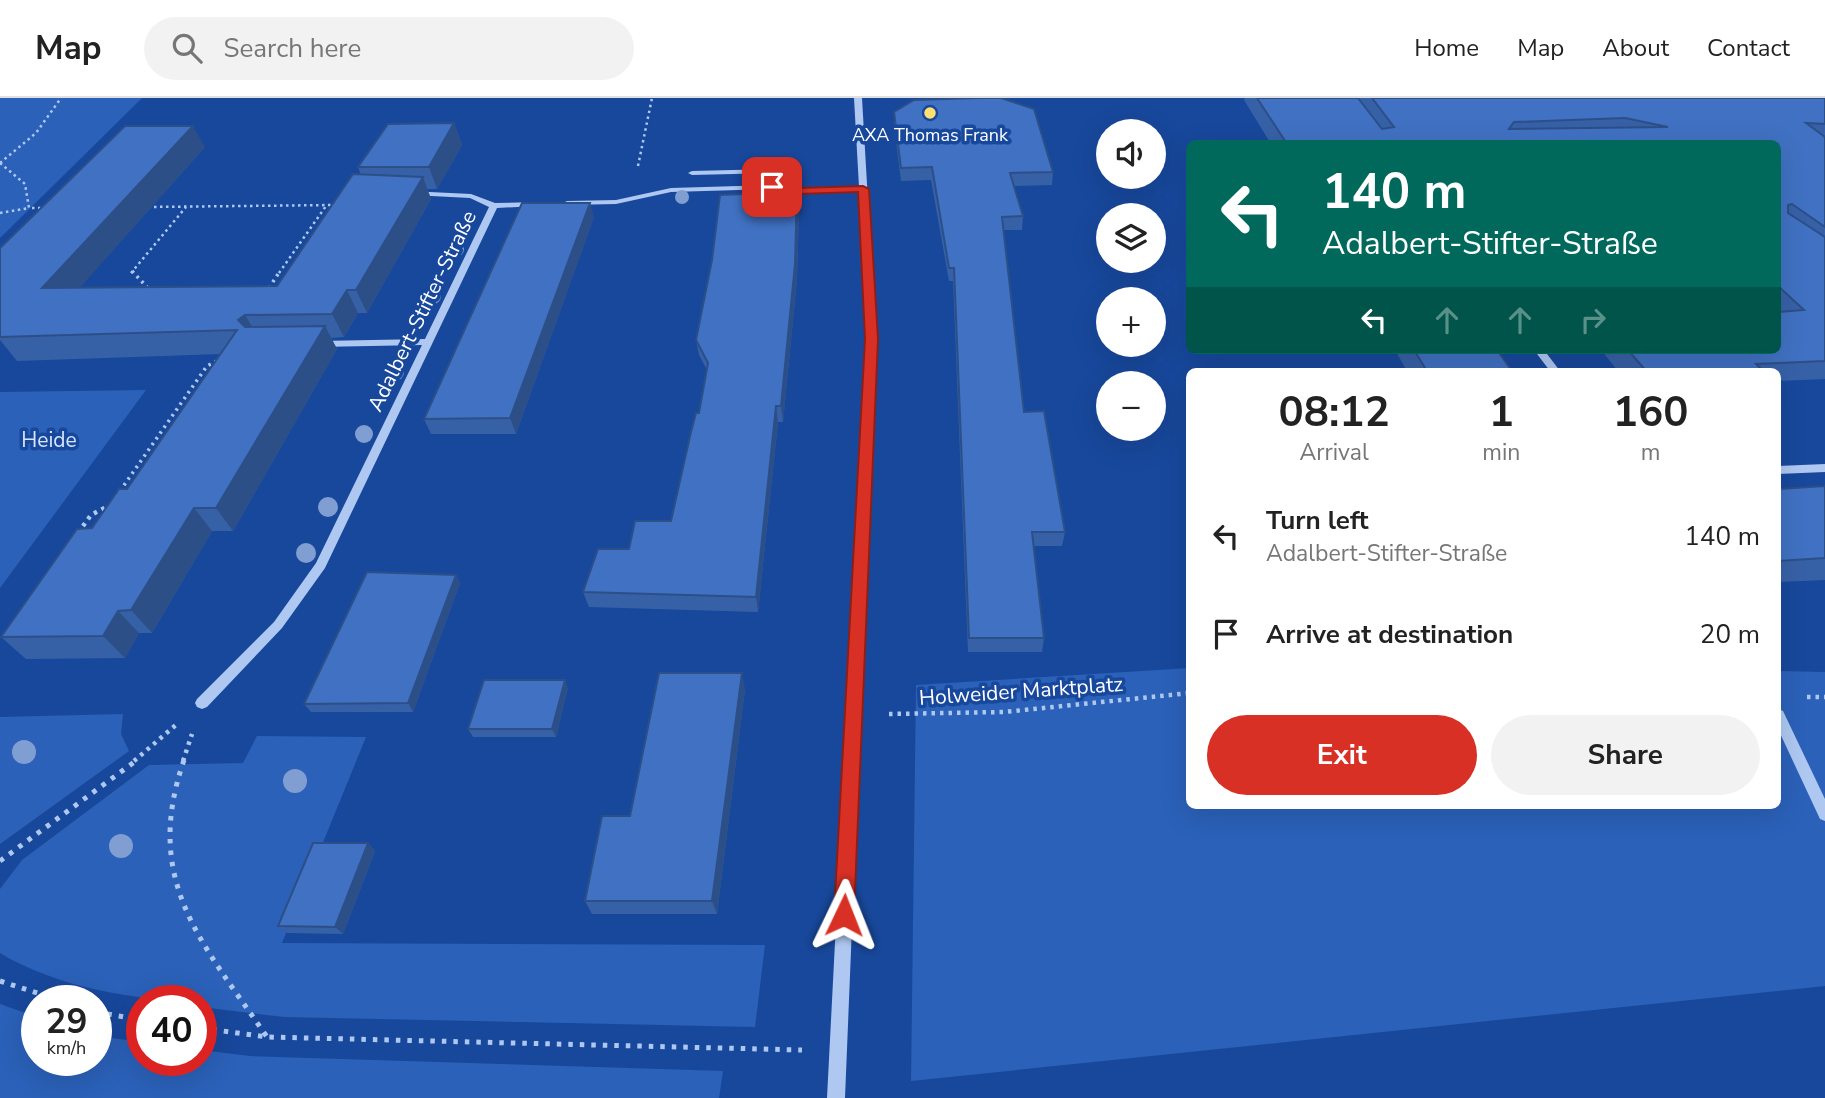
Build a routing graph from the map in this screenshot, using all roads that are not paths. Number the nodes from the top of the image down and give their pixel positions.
1 (858, 98) edge
2 (774, 171) dead end
3 (731, 172) junction
4 (692, 173) road end
5 (729, 188) junction
6 (863, 189) junction
7 (406, 193) edge
8 (548, 204) edge
9 (562, 204) edge
10 (494, 206) junction
11 (428, 342) junction
12 (312, 344) edge
13 (1542, 354) edge
14 (1553, 368) edge
15 (1825, 468) edge
16 (1781, 470) edge
17 (202, 703) road end
18 (1781, 721) edge
19 (1825, 814) edge
20 (836, 1098) edge

1 - 6 street
2 - 3 street
3 - 4 street
3 - 5 street
5 - 6 street
5 - 9 street
6 - 20 street
7 - 10 street
8 - 10 street, Adalbert-Stifter-Straße
10 - 11 street, Adalbert-Stifter-Straße
11 - 12 street
11 - 17 street, Adalbert-Stifter-Straße
13 - 14 street
15 - 16 street
18 - 19 street

